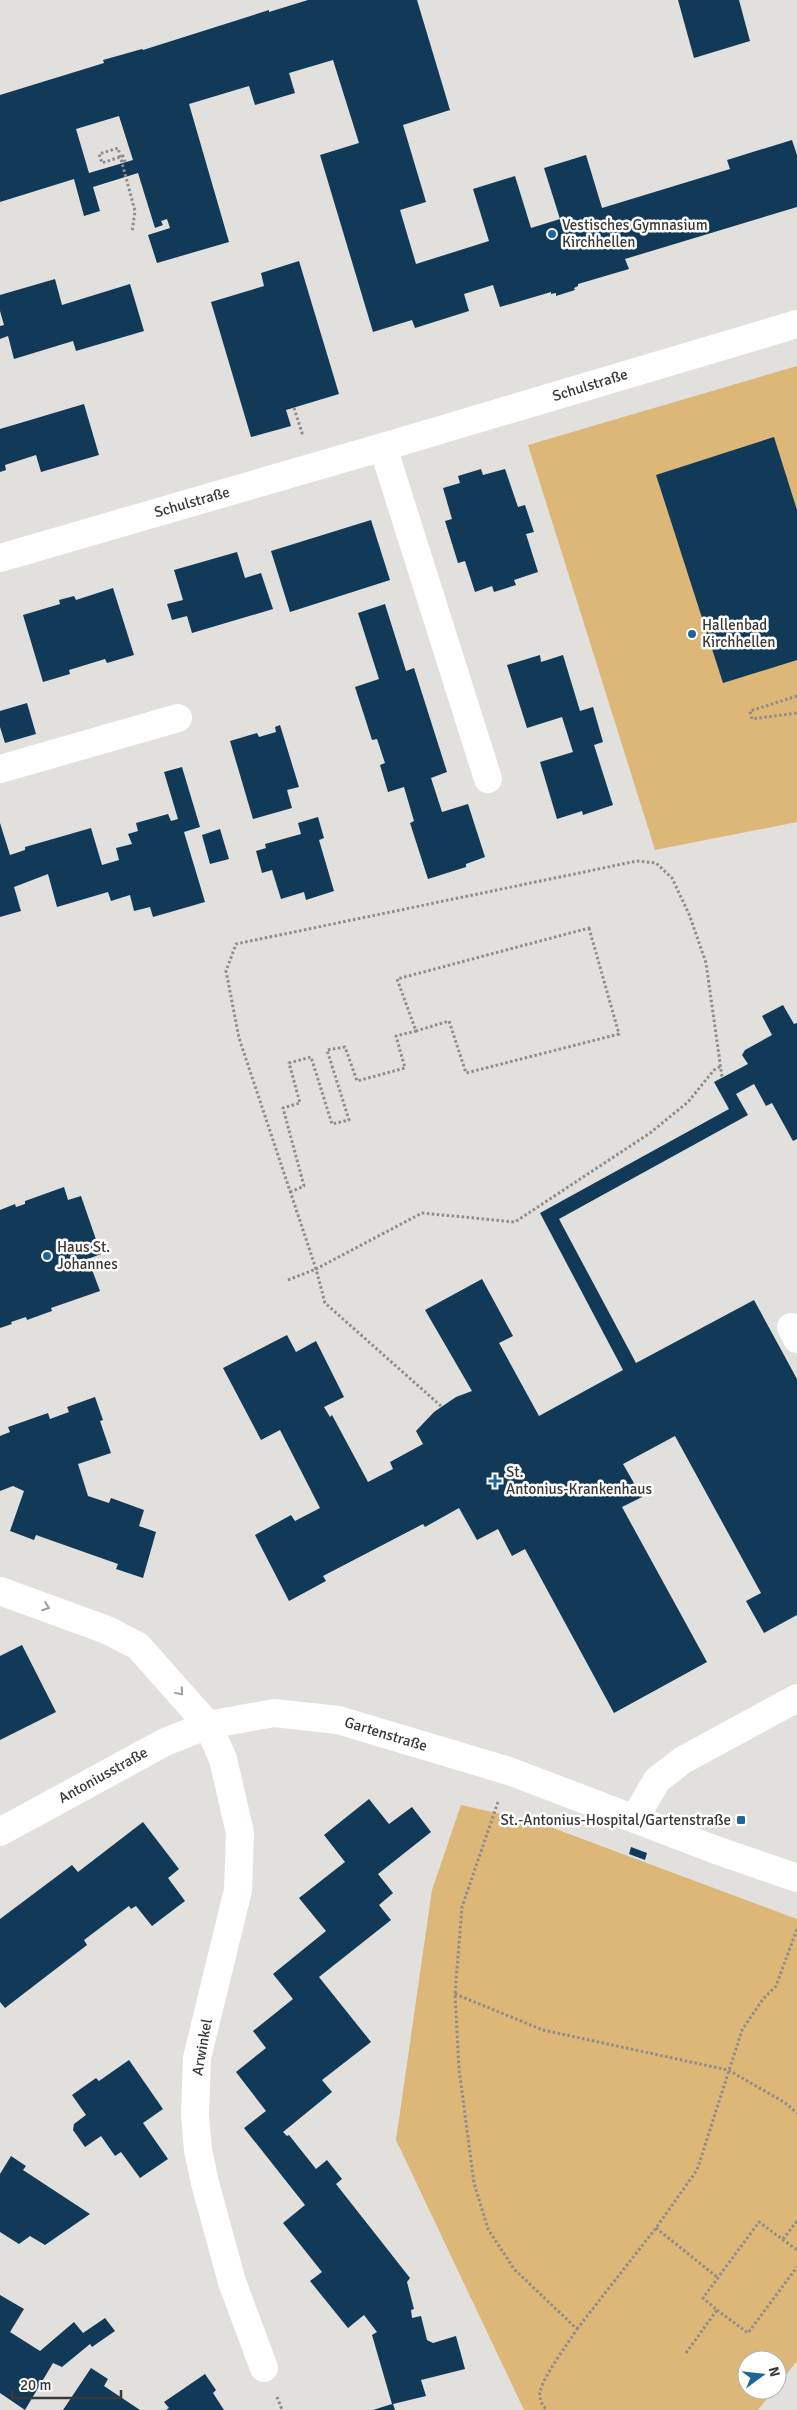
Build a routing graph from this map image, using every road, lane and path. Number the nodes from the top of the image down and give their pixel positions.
1 (125, 162) dead end
2 (132, 232) dead end
3 (797, 324) edge
4 (383, 447) junction
5 (0, 558) edge
6 (797, 696) edge
7 (797, 713) edge
8 (178, 718) dead end
9 (0, 769) edge
10 (488, 779) dead end
11 (416, 1031) junction
12 (720, 1066) junction
13 (722, 1077) dead end
14 (290, 1192) junction
15 (316, 1269) junction
16 (288, 1280) dead end
17 (442, 1406) dead end
18 (0, 1591) edge
19 (797, 1698) edge
20 (208, 1724) junction
21 (509, 1771) junction
22 (635, 1818) junction
23 (0, 1832) edge
24 (797, 1878) edge
25 (797, 1929) edge
26 (455, 1994) junction
27 (728, 2070) junction
28 (797, 2113) edge
29 (797, 2221) edge
30 (656, 2228) junction
31 (783, 2239) junction
32 (797, 2250) edge
33 (797, 2267) edge
34 (717, 2277) junction
35 (717, 2310) junction
36 (577, 2330) junction
37 (686, 2353) dead end
38 (264, 2368) dead end
39 (546, 2410) edge

1 - 2 path
3 - 4 street, Schulstraße
4 - 5 street, Schulstraße
4 - 10 street
6 - 7 path
8 - 9 street
11 - 11 path
11 - 14 path
12 - 13 path
12 - 14 path
12 - 15 path
14 - 15 path
15 - 16 path
15 - 17 path
18 -> 20 street
19 - 22 street
20 - 21 street, Gartenstraße
20 - 23 street, Antoniusstraße
20 - 38 street, Arwinkel
21 - 22 street, Gartenstraße
21 - 26 path
22 - 24 street, Gartenstraße
25 - 27 path
26 - 27 path
26 - 36 path
27 - 28 path
27 - 30 path
29 - 31 path
30 - 34 path
30 - 36 path
31 - 32 path
31 - 34 path
33 - 35 path
34 - 35 path
35 - 37 path
36 - 39 path

